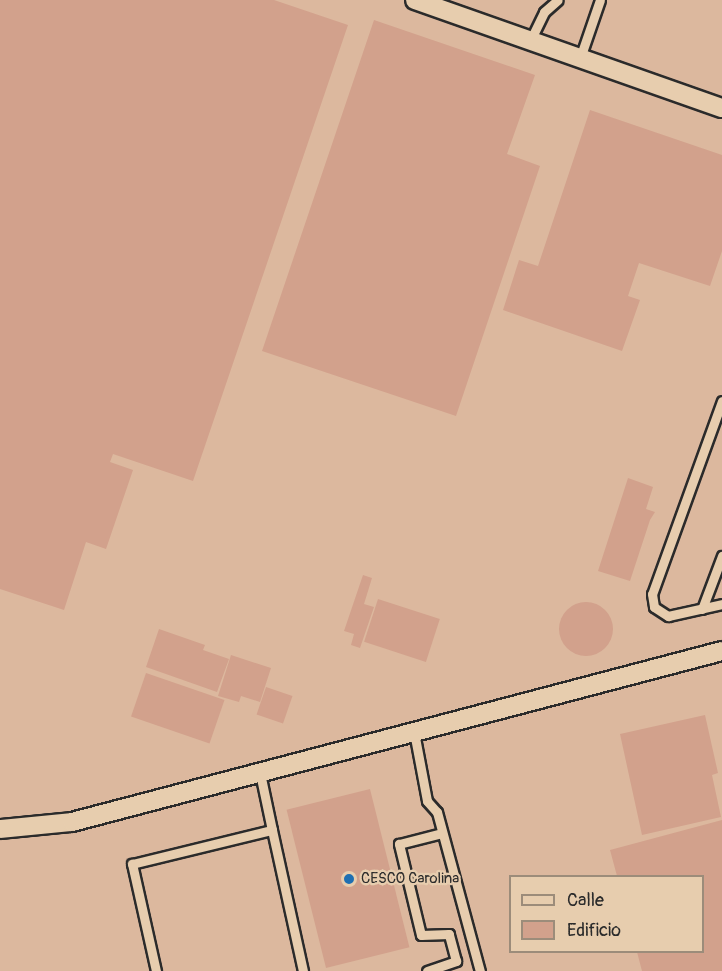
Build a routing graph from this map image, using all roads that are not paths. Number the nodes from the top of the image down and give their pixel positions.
1 (415, 0) edge
2 (558, 0) edge
3 (600, 0) edge
4 (530, 40) junction
5 (580, 58) junction
6 (722, 108) edge
7 (722, 401) edge
8 (722, 556) edge
9 (722, 604) edge
10 (702, 609) junction
11 (722, 651) edge
12 (414, 732) junction
13 (260, 773) junction
14 (0, 829) edge
15 (272, 830) junction
16 (442, 833) junction
17 (156, 971) edge
18 (303, 971) edge
19 (427, 971) edge
20 (480, 971) edge

1 - 4 street
2 - 4 lane
3 - 5 lane
4 - 5 street
5 - 6 street
7 - 10 lane
8 - 10 lane
9 - 10 lane
11 - 12 street
12 - 13 street
12 - 16 lane
13 - 14 street
13 - 15 lane
15 - 17 lane
15 - 18 lane
16 - 19 lane
16 - 20 lane

